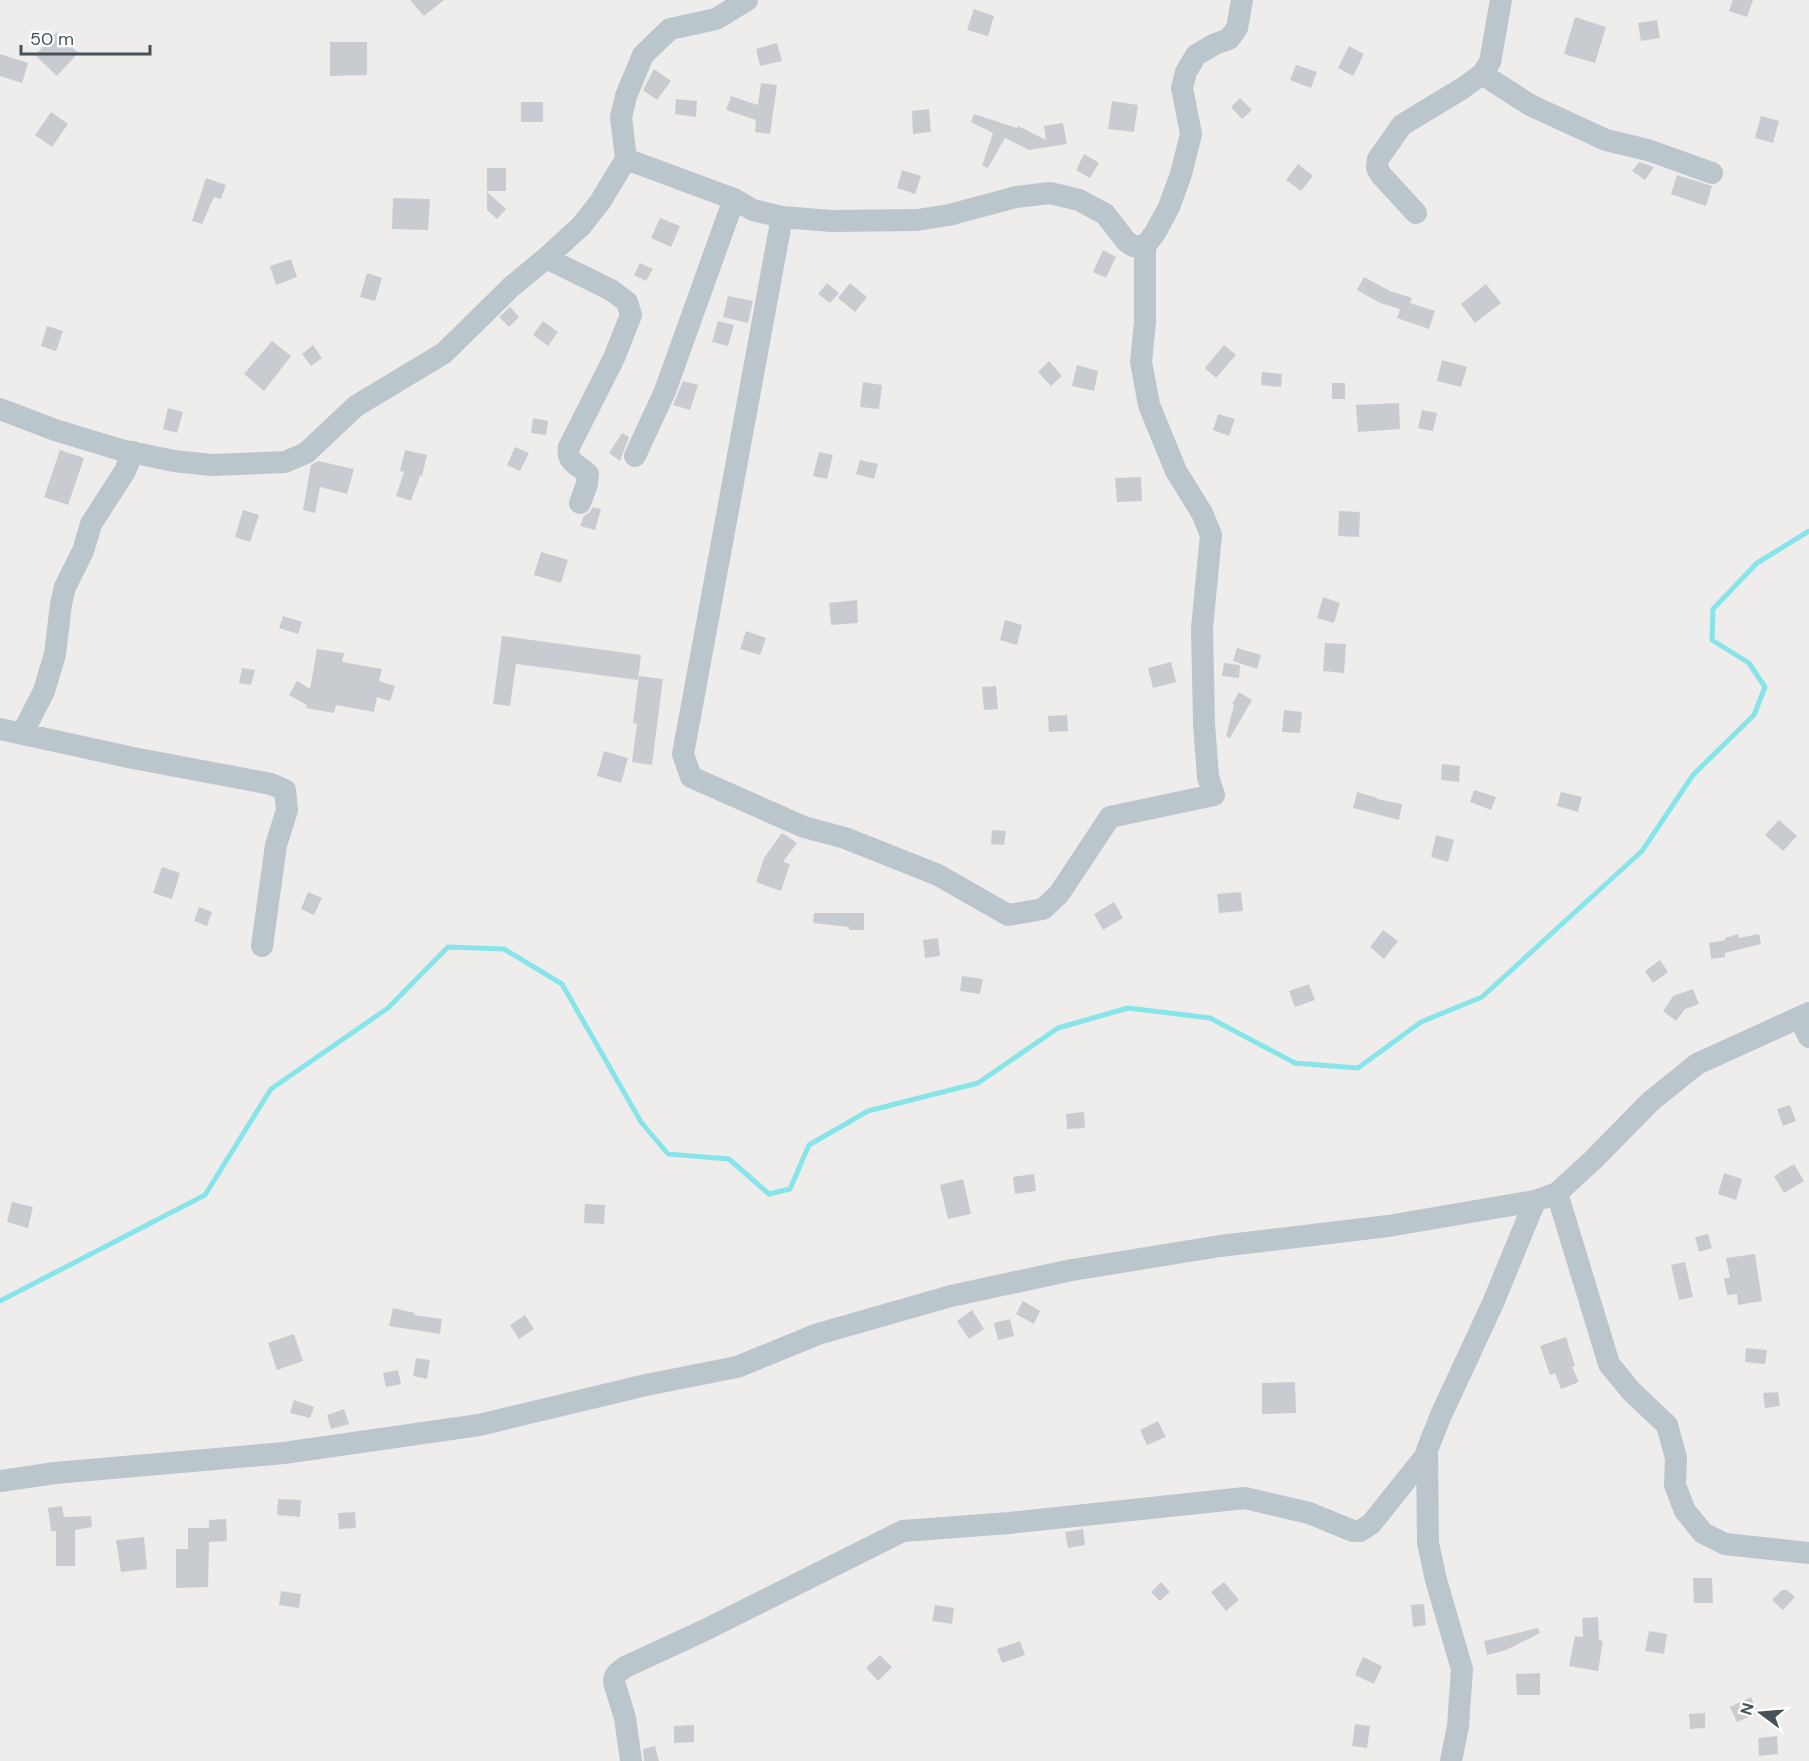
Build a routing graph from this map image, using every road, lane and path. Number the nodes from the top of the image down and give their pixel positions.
1 (747, 0) edge
2 (1242, 0) edge
3 (1501, 0) edge
4 (1482, 74) junction
5 (626, 159) junction
6 (1712, 173) dead end
7 (734, 199) junction
8 (1416, 213) dead end
9 (782, 217) junction
10 (1145, 246) junction
11 (546, 258) junction
12 (0, 409) edge
13 (133, 452) junction
14 (635, 456) dead end
15 (580, 503) dead end
16 (0, 729) edge
17 (22, 734) junction
18 (262, 946) dead end
19 (1806, 1023) edge
20 (1557, 1193) junction
21 (1535, 1201) junction
22 (1427, 1454) junction
23 (0, 1481) edge
24 (1809, 1553) edge
25 (631, 1761) edge
26 (1451, 1761) edge

1 - 5 street
2 - 10 street
3 - 4 street
4 - 6 street
4 - 8 street
5 - 7 street
5 - 11 street
7 - 9 street
7 - 14 street
9 - 10 street
9 - 10 street
11 - 13 street
11 - 15 street
12 - 13 street
13 - 17 street
16 - 17 street
17 - 18 street
19 - 20 street
20 - 21 street
20 - 24 street
21 - 22 street
21 - 23 street
22 - 25 street
22 - 26 street

